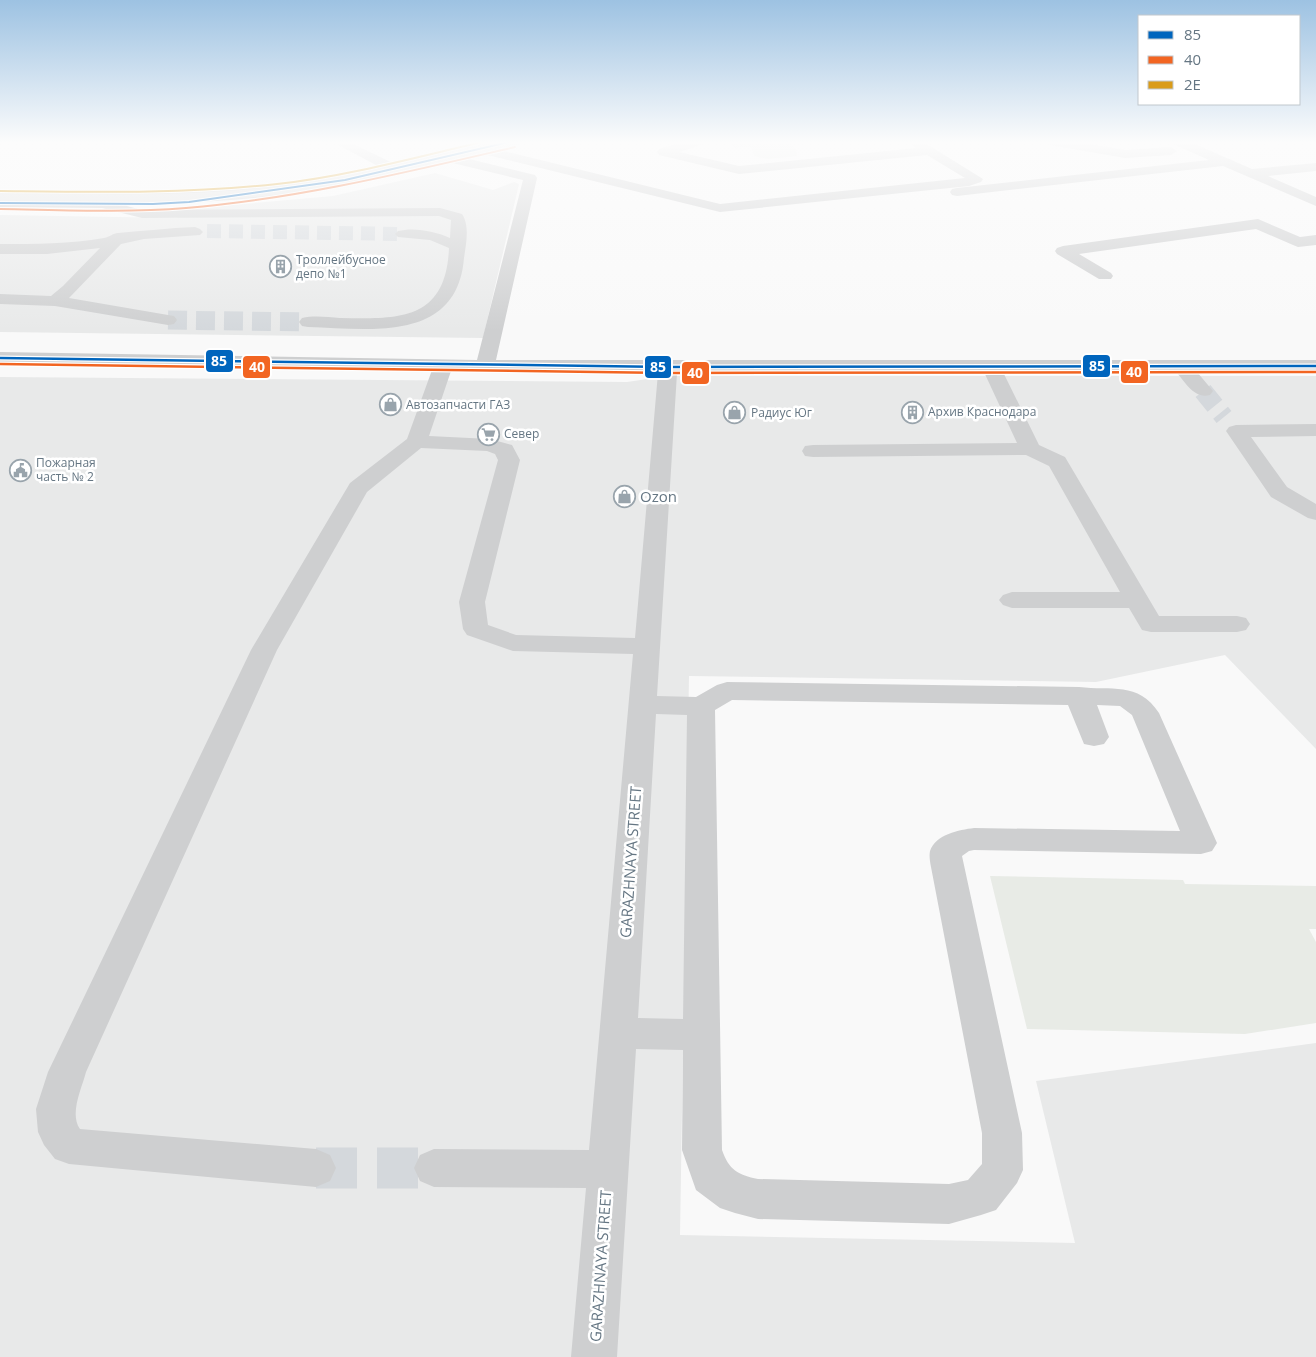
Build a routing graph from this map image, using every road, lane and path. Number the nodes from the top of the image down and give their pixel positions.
1 (106, 204) edge
2 (175, 204) edge
3 (528, 204) edge
4 (705, 204) edge
5 (755, 204) edge
6 (148, 209) junction
7 (207, 231) tunnel mouth
8 (403, 234) tunnel mouth
9 (116, 240) junction
10 (1316, 240) edge
11 (457, 246) junction
12 (0, 249) edge
13 (1105, 276) dead end
14 (0, 299) edge
15 (55, 301) junction
16 (168, 320) tunnel mouth
17 (308, 322) tunnel mouth
18 (0, 358) edge
19 (444, 365) junction
20 (486, 366) junction
21 (1316, 366) edge
22 (668, 367) junction
23 (991, 367) junction
24 (1182, 367) junction
25 (1203, 391) tunnel mouth
26 (1316, 430) edge
27 (416, 442) junction
28 (1030, 449) junction
29 (813, 451) dead end
30 (1316, 513) edge
31 (1012, 600) dead end
32 (1137, 600) junction
33 (1237, 624) dead end
34 (648, 646) junction
35 (1079, 696) junction
36 (643, 706) junction
37 (702, 706) junction
38 (1094, 737) dead end
39 (618, 1033) junction
40 (702, 1036) junction
41 (316, 1168) tunnel mouth
42 (434, 1168) tunnel mouth
43 (609, 1169) junction
44 (594, 1357) edge

1 - 6 street
2 - 6 street
3 - 20 street
4 - 5 street
6 - 9 street
6 - 11 street
7 - 9 street
8 - 11 street
9 - 12 street
9 - 15 street
10 - 13 street
11 - 17 street
14 - 15 street
15 - 16 street
18 - 19 street
19 - 20 street
19 - 27 street
20 - 22 street
21 - 24 street
22 - 23 street
22 - 34 street, GARAZHNAYA STREET
23 - 24 street
23 - 28 street
24 - 25 street
26 - 30 street
27 - 34 street
27 - 41 street
28 - 29 street
28 - 32 street
31 - 32 street
32 - 33 street
34 - 36 street, GARAZHNAYA STREET
35 - 37 street
35 - 38 street
35 - 40 street
36 - 37 street
36 - 39 street, GARAZHNAYA STREET
37 - 40 street
39 - 40 street
39 - 43 street, GARAZHNAYA STREET
42 - 43 street
43 - 44 street, GARAZHNAYA STREET

